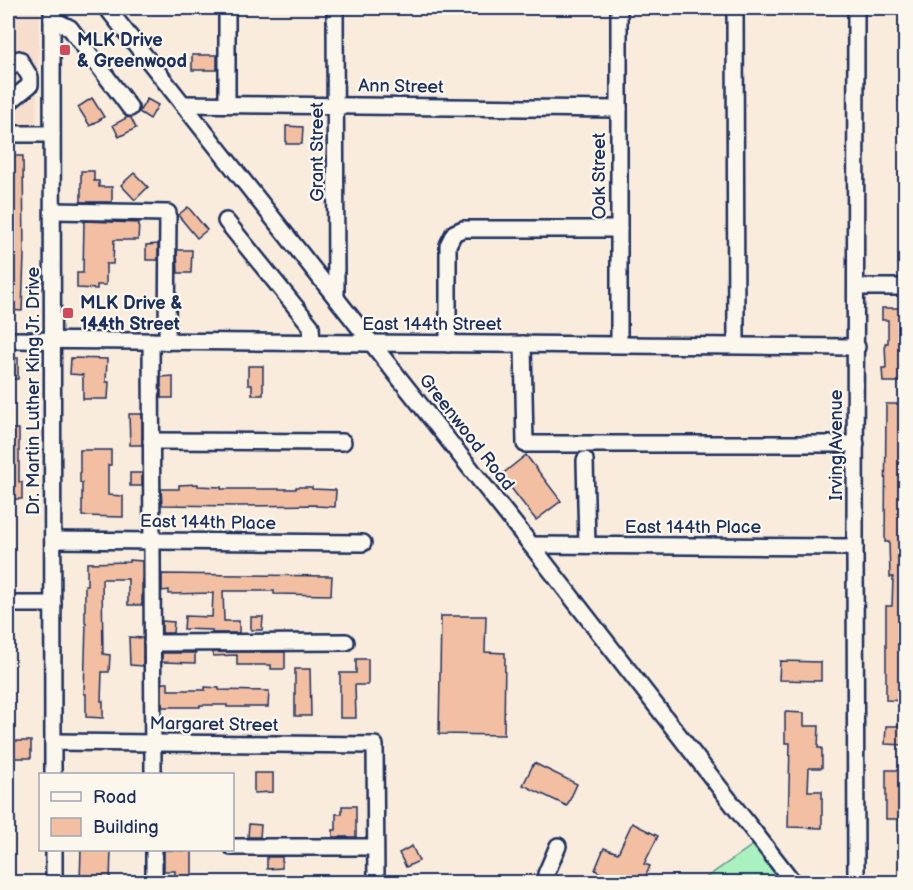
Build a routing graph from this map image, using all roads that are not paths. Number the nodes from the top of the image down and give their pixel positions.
1 (107, 8) edge
2 (227, 8) edge
3 (336, 8) edge
4 (619, 8) edge
5 (735, 8) edge
6 (856, 8) edge
7 (52, 13) edge
8 (8, 69) edge
9 (8, 103) edge
10 (183, 104) junction
11 (227, 104) junction
12 (336, 105) junction
13 (130, 108) dead end
14 (619, 109) junction
15 (8, 134) edge
16 (52, 134) junction
17 (52, 211) junction
18 (226, 221) dead end
19 (619, 229) junction
20 (856, 287) junction
21 (906, 287) edge
22 (336, 297) junction
23 (8, 340) edge
24 (53, 340) junction
25 (151, 342) junction
26 (167, 342) junction
27 (312, 343) junction
28 (372, 344) junction
29 (448, 344) junction
30 (523, 344) junction
31 (619, 344) junction
32 (736, 345) junction
33 (856, 347) junction
34 (151, 441) junction
35 (343, 442) dead end
36 (856, 444) junction
37 (585, 460) dead end
38 (53, 540) junction
39 (152, 541) junction
40 (363, 543) dead end
41 (531, 545) junction
42 (587, 545) junction
43 (855, 547) junction
44 (8, 604) edge
45 (53, 604) junction
46 (346, 642) dead end
47 (152, 643) junction
48 (53, 742) junction
49 (153, 743) junction
50 (53, 773) edge
51 (153, 773) edge
52 (558, 846) dead end
53 (234, 847) edge
54 (375, 848) junction
55 (54, 851) edge
56 (154, 851) edge
57 (54, 882) edge
58 (154, 882) edge
59 (376, 882) edge
60 (546, 882) edge
61 (793, 882) edge
62 (856, 882) edge

1 - 10 street, Greenwood Road
2 - 11 street
3 - 12 street, Grant Street
4 - 14 street, Oak Street
5 - 32 street
6 - 20 street, Irving Avenue
7 - 13 street
7 - 16 street, Dr. Martin Luther King Jr. Drive
8 - 9 street
10 - 11 street, Ann Street
10 - 22 street, Greenwood Road
11 - 12 street, Ann Street
12 - 14 street, Ann Street
12 - 22 street, Grant Street
14 - 19 street, Oak Street
15 - 16 street
16 - 17 street, Dr. Martin Luther King Jr. Drive
17 - 24 street, Dr. Martin Luther King Jr. Drive
17 - 26 street
18 - 27 street
19 - 29 street
19 - 31 street, Oak Street
20 - 21 street
20 - 33 street, Irving Avenue
22 - 28 street, Greenwood Road
23 - 24 street, East 144th Street
24 - 25 street, East 144th Street
24 - 38 street, Dr. Martin Luther King Jr. Drive
25 - 26 street, East 144th Street
25 - 34 street
26 - 27 street, East 144th Street
27 - 28 street, East 144th Street
28 - 29 street, East 144th Street
28 - 41 street, Greenwood Road
29 - 30 street, East 144th Street
30 - 31 street, East 144th Street
30 - 36 street
31 - 32 street, East 144th Street
32 - 33 street, East 144th Street
33 - 36 street, Irving Avenue
34 - 35 street
34 - 39 street
36 - 43 street, Irving Avenue
37 - 42 street
38 - 39 street, East 144th Place
38 - 45 street, Dr. Martin Luther King Jr. Drive
39 - 40 street, East 144th Place
39 - 47 street
41 - 42 street, East 144th Place
41 - 61 street, Greenwood Road
42 - 43 street, East 144th Place
43 - 62 street, Irving Avenue
44 - 45 street
45 - 48 street, Dr. Martin Luther King Jr. Drive
46 - 47 street
47 - 49 street
48 - 49 street, Margaret Street
48 - 50 street, Dr. Martin Luther King Jr. Drive
49 - 51 street
49 - 54 street, Margaret Street
52 - 60 street
53 - 54 street
54 - 59 street
55 - 57 street
56 - 58 street

